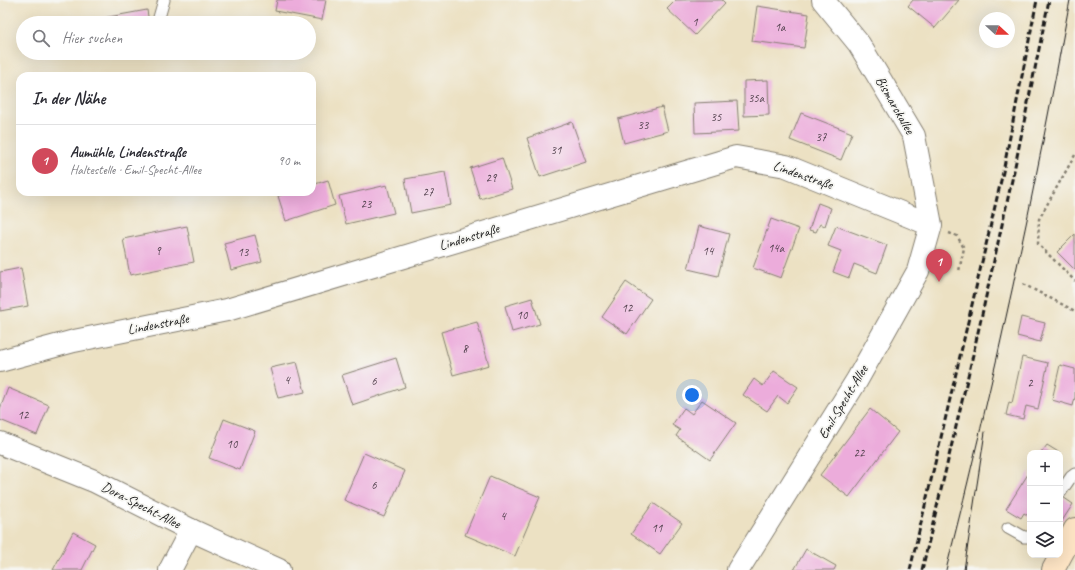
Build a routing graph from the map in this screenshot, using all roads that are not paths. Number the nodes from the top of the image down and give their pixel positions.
1 (164, 0) edge
2 (823, 0) edge
3 (159, 16) edge
4 (931, 225) junction
5 (0, 361) edge
6 (0, 443) edge
7 (1075, 474) edge
8 (1063, 489) edge
9 (1008, 528) dead end
10 (1075, 529) edge
11 (191, 530) junction
12 (1027, 537) edge
13 (1063, 550) edge
14 (1059, 558) edge
15 (170, 570) edge
16 (279, 570) edge
17 (738, 570) edge
18 (1053, 570) edge

1 - 3 lane
2 - 4 street, Bismarckallee
4 - 5 street, Lindenstraße
4 - 17 street, Emil-Specht-Allee
6 - 11 street, Dora-Specht-Allee
7 - 8 lane
9 - 12 lane
10 - 13 main road
11 - 15 street
11 - 16 street, Dora-Specht-Allee
14 - 18 main road

